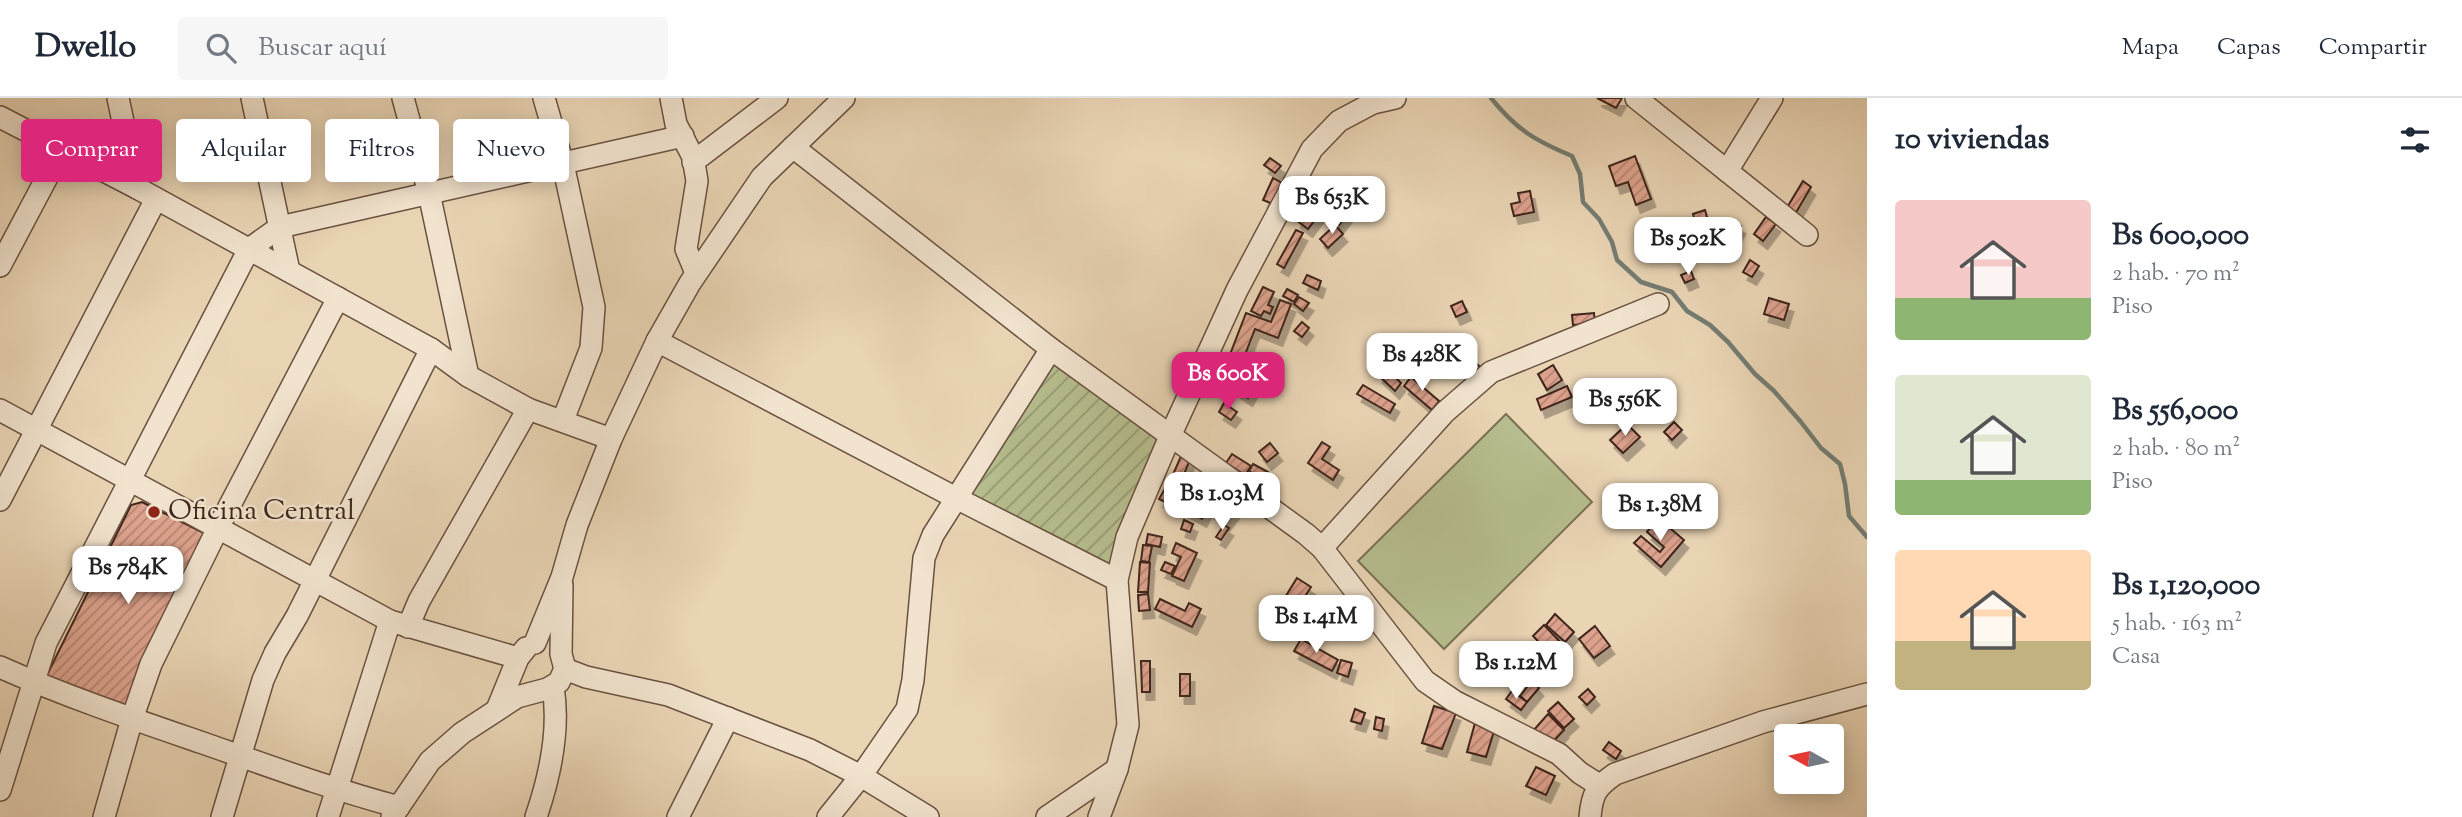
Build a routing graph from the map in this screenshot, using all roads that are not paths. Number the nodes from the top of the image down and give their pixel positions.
1 (118, 98) edge
2 (252, 98) edge
3 (403, 98) edge
4 (544, 98) edge
5 (671, 98) edge
6 (777, 98) edge
7 (1395, 98) edge
8 (1636, 98) edge
9 (1772, 98) edge
10 (838, 99) edge
11 (0, 117) edge
12 (550, 119) edge
13 (21, 128) edge
14 (683, 136) junction
15 (793, 147) junction
16 (694, 162) junction
17 (569, 163) edge
18 (1727, 171) junction
19 (45, 182) edge
20 (124, 182) edge
21 (480, 182) edge
22 (567, 182) edge
23 (429, 193) junction
24 (146, 194) junction
25 (280, 228) junction
26 (1807, 235) dead end
27 (249, 249) junction
28 (0, 266) edge
29 (289, 271) junction
30 (696, 273) junction
31 (338, 298) junction
32 (1658, 304) dead end
33 (657, 341) junction
34 (431, 349) junction
35 (1051, 349) junction
36 (468, 376) junction
37 (528, 409) junction
38 (0, 410) edge
39 (563, 420) junction
40 (37, 431) junction
41 (1171, 434) junction
42 (611, 439) junction
43 (129, 481) junction
44 (956, 498) junction
45 (0, 500) edge
46 (218, 528) junction
47 (1322, 548) junction
48 (562, 577) junction
49 (1117, 580) junction
50 (314, 581) junction
51 (399, 624) junction
52 (535, 643) junction
53 (518, 661) junction
54 (0, 667) edge
55 (555, 675) junction
56 (34, 682) junction
57 (1867, 694) edge
58 (498, 707) junction
59 (728, 718) junction
60 (132, 719) junction
61 (240, 756) junction
62 (1117, 769) junction
63 (861, 776) junction
64 (1600, 785) junction
65 (0, 790) edge
66 (337, 790) junction
67 (395, 812) edge
68 (104, 817) edge
69 (222, 817) edge
70 (328, 817) edge
71 (536, 817) edge
72 (678, 817) edge
73 (828, 817) edge
74 (928, 817) edge
75 (1047, 817) edge
76 (1099, 817) edge
77 (1590, 817) edge

1 - 24 street
2 - 25 street
3 - 23 street
4 - 12 street
5 - 14 street
6 - 16 street
7 - 41 street
8 - 18 street
9 - 18 street
10 - 15 street
11 - 13 street
14 - 16 street
14 - 17 street
15 - 30 street
15 - 35 street
16 - 30 street
18 - 26 street
19 - 28 street
20 - 24 street
21 - 23 street
22 - 39 street
23 - 25 street
23 - 36 street
24 - 27 street
24 - 40 street
25 - 27 street
25 - 29 street
27 - 29 street
27 - 43 street
29 - 31 street
30 - 33 street
31 - 34 street
31 - 46 street
32 - 47 street
33 - 42 street
33 - 44 street
34 - 36 street
34 - 50 street
35 - 41 street
35 - 44 street
36 - 37 street
37 - 39 street
37 - 51 street
38 - 40 street
39 - 42 street
40 - 43 street
40 - 45 street
41 - 47 street
41 - 49 street
42 - 48 street
43 - 46 street
43 - 56 street
44 - 49 street
44 - 63 street
46 - 50 street
46 - 60 street
47 - 64 street
48 - 52 street
48 - 55 street
49 - 62 street
50 - 51 street
50 - 61 street
51 - 53 street
51 - 66 street
52 - 53 street
52 - 55 street
53 - 55 street
53 - 58 street
54 - 56 street
55 - 58 street
55 - 59 street
55 - 71 street
56 - 60 street
56 - 65 street
57 - 64 street
58 - 67 street
59 - 63 street
59 - 72 street
60 - 61 street
60 - 68 street
61 - 66 street
61 - 69 street
62 - 75 street
62 - 76 street
63 - 73 street
63 - 74 street
64 - 77 street
66 - 67 street
66 - 70 street

